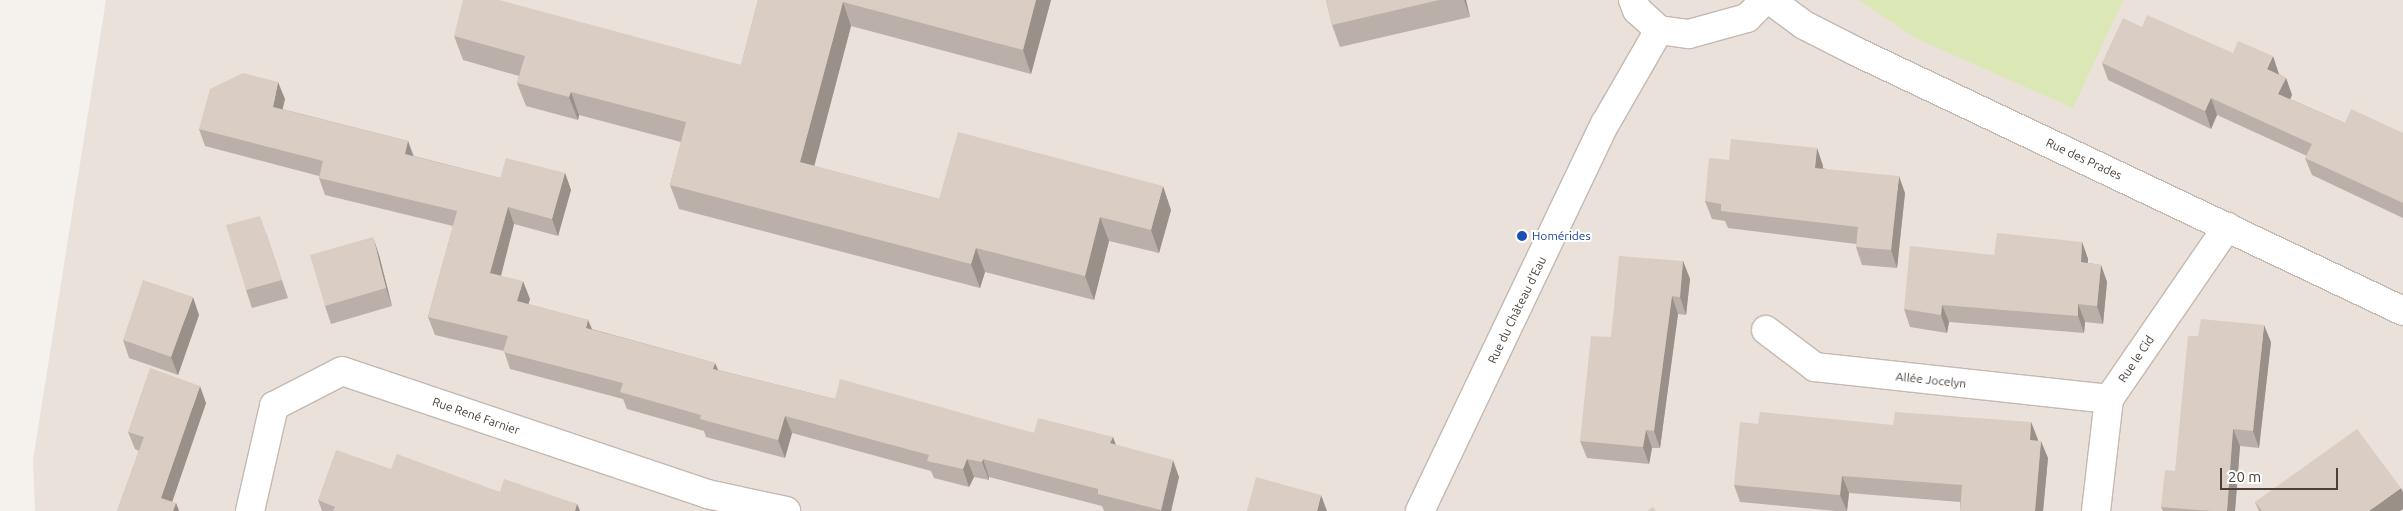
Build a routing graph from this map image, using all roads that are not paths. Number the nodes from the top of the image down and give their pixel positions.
1 (1633, 0) edge
2 (1765, 0) edge
3 (1770, 0) edge
4 (1658, 30) junction
5 (2227, 227) junction
6 (2403, 311) edge
7 (1766, 330) dead end
8 (2109, 400) junction
9 (250, 511) edge
10 (786, 511) edge
11 (1420, 511) edge
12 (2096, 511) edge

1 - 4 street
2 - 4 street
3 - 5 street, Rue des Prades
4 - 11 street, Rue du Château d'Eau
5 - 6 street, Rue des Prades
5 - 8 street, Rue le Cid
7 - 8 street, Allée Jocelyn
8 - 12 street, Rue le Cid
9 - 10 street, Rue René Farnier

